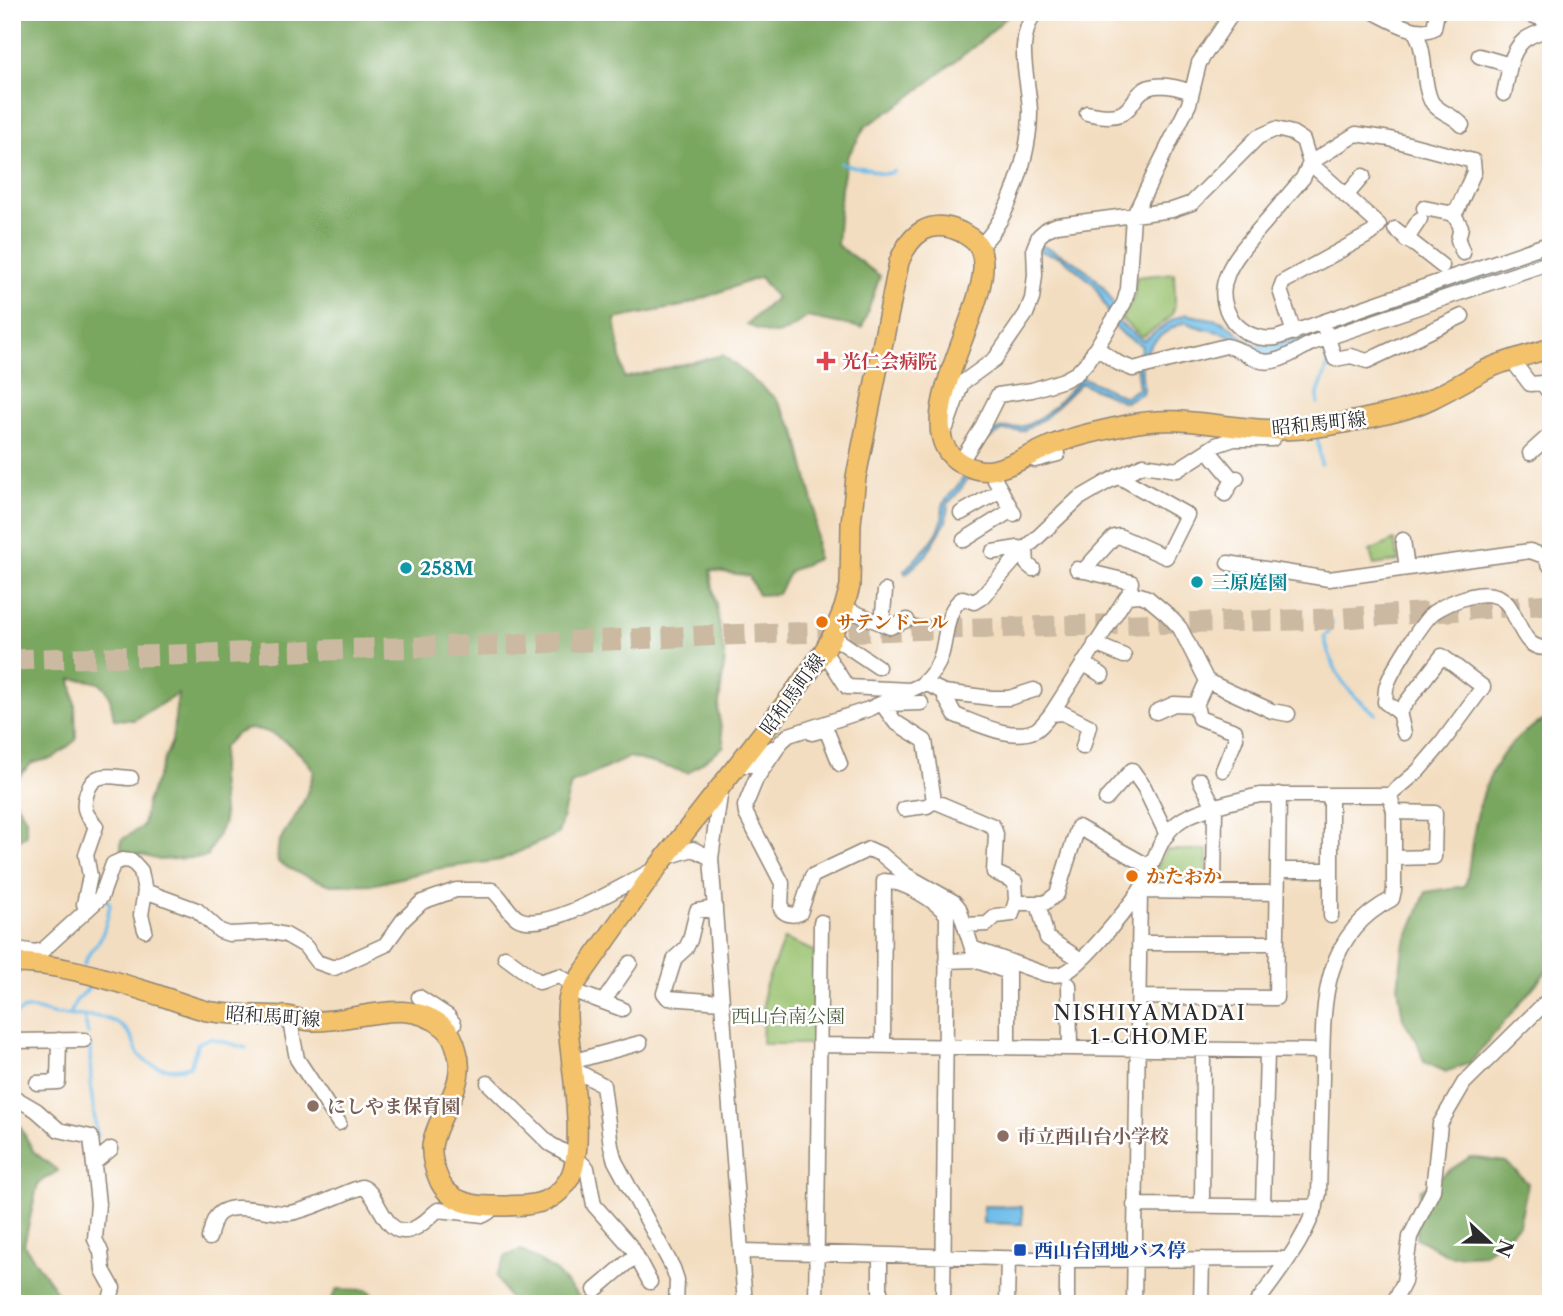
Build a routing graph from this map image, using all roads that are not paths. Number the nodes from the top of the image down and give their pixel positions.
1 (1035, 12) edge
2 (1233, 12) edge
3 (1374, 12) edge
4 (1437, 12) edge
5 (1524, 12) edge
6 (1390, 16) edge
7 (1551, 22) edge
8 (1551, 28) edge
9 (1414, 30) junction
10 (1479, 56) dead end
11 (1510, 65) junction
12 (1191, 92) junction
13 (1504, 93) dead end
14 (1087, 113) dead end
15 (1462, 125) dead end
16 (1310, 163) junction
17 (1363, 176) dead end
18 (1346, 196) junction
19 (1453, 213) junction
20 (1133, 217) junction
21 (1395, 229) dead end
22 (1406, 240) junction
23 (1551, 243) edge
24 (980, 246) junction
25 (1463, 253) dead end
26 (1551, 262) edge
27 (1442, 266) dead end
28 (1451, 279) junction
29 (1456, 294) junction
30 (1462, 316) dead end
31 (1322, 322) junction
32 (1294, 333) junction
33 (1327, 338) junction
34 (1097, 348) junction
35 (1551, 348) edge
36 (1512, 360) junction
37 (1551, 395) edge
38 (1280, 430) junction
39 (1551, 433) edge
40 (943, 437) junction
41 (1208, 450) junction
42 (1530, 453) dead end
43 (1058, 454) dead end
44 (1024, 457) junction
45 (960, 463) junction
46 (990, 471) junction
47 (1118, 476) junction
48 (1001, 490) junction
49 (1225, 494) dead end
50 (961, 513) dead end
51 (964, 540) dead end
52 (1403, 540) dead end
53 (1026, 549) junction
54 (993, 552) dead end
55 (1228, 563) dead end
56 (1551, 567) edge
57 (1407, 568) junction
58 (1032, 569) dead end
59 (885, 591) dead end
60 (1129, 595) junction
61 (844, 608) junction
62 (907, 620) dead end
63 (882, 623) junction
64 (828, 643) junction
65 (1095, 644) junction
66 (1551, 647) edge
67 (1125, 656) dead end
68 (1083, 663) junction
69 (878, 667) dead end
70 (1102, 675) dead end
71 (1206, 681) junction
72 (916, 687) junction
73 (1034, 690) dead end
74 (944, 691) junction
75 (921, 703) dead end
76 (882, 704) junction
77 (1156, 712) dead end
78 (1399, 712) junction
79 (1051, 714) junction
80 (1288, 714) dead end
81 (1198, 718) junction
82 (807, 728) junction
83 (1404, 733) dead end
84 (782, 741) junction
85 (1083, 747) dead end
86 (840, 764) dead end
87 (739, 765) junction
88 (1223, 770) dead end
89 (131, 778) dead end
90 (1200, 780) dead end
91 (721, 789) junction
92 (1279, 794) junction
93 (1390, 795) junction
94 (1331, 796) junction
95 (1106, 799) dead end
96 (934, 801) junction
97 (1215, 808) junction
98 (904, 809) dead end
99 (1394, 812) junction
100 (1167, 835) junction
101 (711, 858) junction
102 (1394, 858) junction
103 (662, 863) junction
104 (1150, 867) junction
105 (1279, 870) junction
106 (1331, 870) junction
107 (145, 891) junction
108 (1140, 891) junction
109 (1214, 891) junction
110 (1277, 893) junction
111 (1016, 903) junction
112 (1038, 903) junction
113 (715, 908) junction
114 (87, 910) junction
115 (1331, 916) dead end
116 (821, 922) dead end
117 (965, 925) junction
118 (145, 930) dead end
119 (1140, 943) junction
120 (1277, 943) junction
121 (12, 948) edge
122 (505, 957) dead end
123 (1081, 960) junction
124 (946, 961) junction
125 (12, 963) edge
126 (630, 963) dead end
127 (1069, 985) dead end
128 (572, 988) junction
129 (419, 997) dead end
130 (1139, 997) junction
131 (1551, 997) edge
132 (603, 1002) junction
133 (722, 1002) junction
134 (622, 1009) dead end
135 (289, 1016) junction
136 (447, 1030) junction
137 (59, 1040) junction
138 (84, 1040) dead end
139 (13, 1043) edge
140 (640, 1044) dead end
141 (821, 1045) junction
142 (884, 1045) junction
143 (945, 1047) junction
144 (1008, 1047) junction
145 (1070, 1047) junction
146 (1138, 1048) junction
147 (1203, 1050) junction
148 (1267, 1051) junction
149 (1322, 1051) junction
150 (571, 1065) junction
151 (37, 1083) dead end
152 (488, 1083) dead end
153 (12, 1096) edge
154 (339, 1123) dead end
155 (577, 1159) junction
156 (1202, 1204) junction
157 (1134, 1205) junction
158 (494, 1206) junction
159 (1264, 1206) junction
160 (1316, 1207) junction
161 (209, 1238) dead end
162 (741, 1251) junction
163 (816, 1254) junction
164 (635, 1255) junction
165 (880, 1255) junction
166 (944, 1257) junction
167 (1008, 1258) junction
168 (1135, 1258) junction
169 (1202, 1259) junction
170 (1287, 1259) junction
171 (1067, 1260) junction
172 (650, 1282) dead end
173 (595, 1290) dead end
174 (109, 1304) edge
175 (676, 1304) edge
176 (745, 1304) edge
177 (816, 1304) edge
178 (880, 1304) edge
179 (943, 1304) edge
180 (1006, 1304) edge
181 (1067, 1304) edge
182 (1134, 1304) edge
183 (1201, 1304) edge
184 (1256, 1304) edge
185 (1393, 1304) edge

1 - 24 street
2 - 12 street
3 - 6 street
4 - 9 street
5 - 7 street
6 - 9 street
8 - 11 street
9 - 15 street
10 - 11 street
11 - 13 street
12 - 14 street
12 - 20 street
16 - 18 street
16 - 19 street
16 - 20 street
16 - 32 street
17 - 18 street
18 - 32 street
19 - 22 street
19 - 25 street
20 - 34 street
20 - 40 street
21 - 22 street
22 - 27 street
23 - 28 street
24 - 40 main road
24 - 61 main road, 昭和馬町線
26 - 29 street
28 - 29 street
28 - 31 street
29 - 33 street
30 - 33 street
31 - 32 street
31 - 33 street
33 - 34 street
34 - 45 street
35 - 36 main road, 昭和馬町線
36 - 37 street
36 - 38 main road, 昭和馬町線
38 - 41 street
38 - 44 main road, 昭和馬町線
39 - 42 street
40 - 45 main road
41 - 47 street
41 - 49 street
43 - 44 street
44 - 46 main road, 昭和馬町線
45 - 46 main road
46 - 48 street
47 - 53 street
47 - 60 street
48 - 50 street
48 - 51 street
52 - 57 street
53 - 54 street
53 - 58 street
53 - 72 street
55 - 57 street
56 - 57 street
59 - 63 street
60 - 65 street
60 - 71 street
61 - 63 street
61 - 64 main road, 昭和馬町線
62 - 63 street
64 - 69 street
64 - 72 street
64 - 87 main road, 昭和馬町線
65 - 67 street
65 - 68 street
66 - 78 street
68 - 70 street
68 - 79 street
71 - 80 street
71 - 81 street
72 - 74 street
72 - 76 street
73 - 74 street
74 - 79 street
75 - 76 street
76 - 82 street
76 - 96 street
77 - 81 street
78 - 83 street
78 - 93 street
79 - 85 street
81 - 88 street
82 - 84 street
82 - 86 street
84 - 87 street
84 - 117 street
87 - 91 main road, 昭和馬町線
89 - 114 street
90 - 97 street
91 - 101 street
91 - 103 main road, 昭和馬町線
92 - 94 street
92 - 97 street
92 - 105 street
93 - 94 street
93 - 99 street
94 - 106 street
95 - 100 street
96 - 98 street
96 - 111 street
97 - 100 street
97 - 109 street
99 - 102 street
99 - 102 street
100 - 104 street
101 - 103 street
101 - 113 street
102 - 149 street
103 - 107 street
103 - 128 main road, 昭和馬町線
104 - 108 street
104 - 112 street
105 - 106 street
105 - 110 street
106 - 115 street
107 - 114 street
107 - 118 street
108 - 109 street
108 - 119 street
108 - 123 street
109 - 110 street
110 - 120 street
111 - 112 street
111 - 117 street
112 - 123 street
113 - 133 street
113 - 133 street
114 - 121 street
116 - 141 street
117 - 123 street
119 - 120 street
119 - 130 street
120 - 130 street
122 - 128 street
124 - 142 street
124 - 143 street
124 - 144 street
125 - 135 main road, 昭和馬町線
126 - 132 street
127 - 145 street
128 - 132 street
128 - 150 main road
129 - 136 street
130 - 146 street
131 - 185 street
132 - 134 street
133 - 162 street
135 - 136 main road, 昭和馬町線
135 - 154 street
136 - 158 main road
137 - 138 street
137 - 139 street
137 - 151 street
140 - 150 street
141 - 142 street
141 - 163 street
142 - 143 street
143 - 144 street
143 - 166 street
144 - 145 street
145 - 146 street
146 - 147 street
146 - 157 street
147 - 148 street
147 - 156 street
148 - 149 street
148 - 159 street
149 - 160 street
150 - 155 main road
150 - 175 street
152 - 155 street
153 - 174 street
155 - 158 main road
155 - 164 street
156 - 157 street
156 - 159 street
157 - 168 street
158 - 161 street
159 - 160 street
160 - 170 street
162 - 163 street
162 - 176 street
163 - 165 street
163 - 177 street
164 - 172 street
164 - 173 street
165 - 166 street
165 - 178 street
166 - 167 street
166 - 179 street
167 - 171 street
167 - 180 street
168 - 169 street
168 - 171 street
168 - 182 street
169 - 170 street
169 - 183 street
170 - 184 street
171 - 181 street

